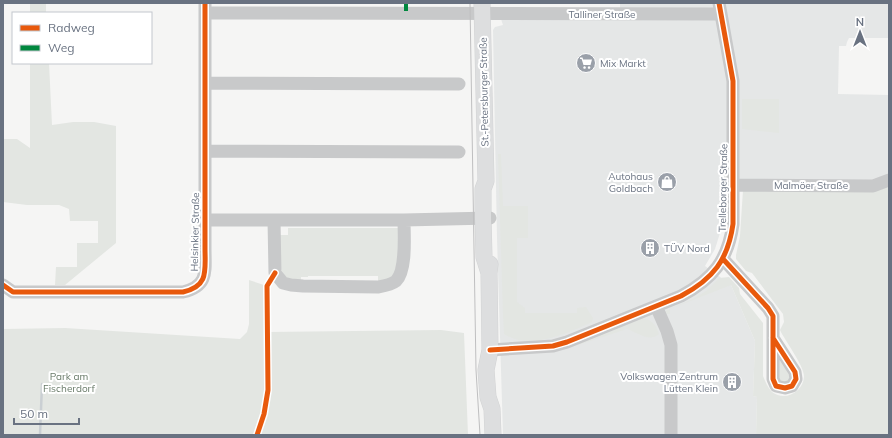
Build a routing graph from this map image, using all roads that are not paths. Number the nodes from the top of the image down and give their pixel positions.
1 (205, 8) edge
2 (482, 8) edge
3 (720, 8) edge
4 (205, 83) junction
5 (459, 84) dead end
6 (205, 151) junction
7 (459, 152) dead end
8 (889, 180) edge
9 (733, 185) junction
10 (486, 218) junction
11 (205, 220) junction
12 (274, 220) junction
13 (404, 220) junction
14 (724, 259) junction
15 (3, 285) edge
16 (656, 306) junction
17 (773, 338) dead end
18 (490, 350) junction
19 (493, 435) edge
20 (672, 435) edge

1 - 2 street, Helsinkier Straße
1 - 4 street, Helsinkier Straße
2 - 3 street, Talliner Straße
2 - 10 main road, St.-Petersburger Straße
3 - 9 street, Trelleborger Straße
4 - 5 street
4 - 6 street, Helsinkier Straße
6 - 7 street
6 - 11 street, Helsinkier Straße
8 - 9 street, Malmöer Straße
9 - 14 street, Trelleborger Straße
10 - 13 street, Helsinkier Straße
10 - 18 main road, St.-Petersburger Straße
11 - 12 street, Helsinkier Straße
11 - 15 street, Helsinkier Straße
12 - 13 street, Helsinkier Straße
12 - 13 street
14 - 16 street, Trelleborger Straße
14 - 17 street
16 - 18 street, Trelleborger Straße
16 - 20 street
18 - 19 main road, St.-Petersburger Straße

